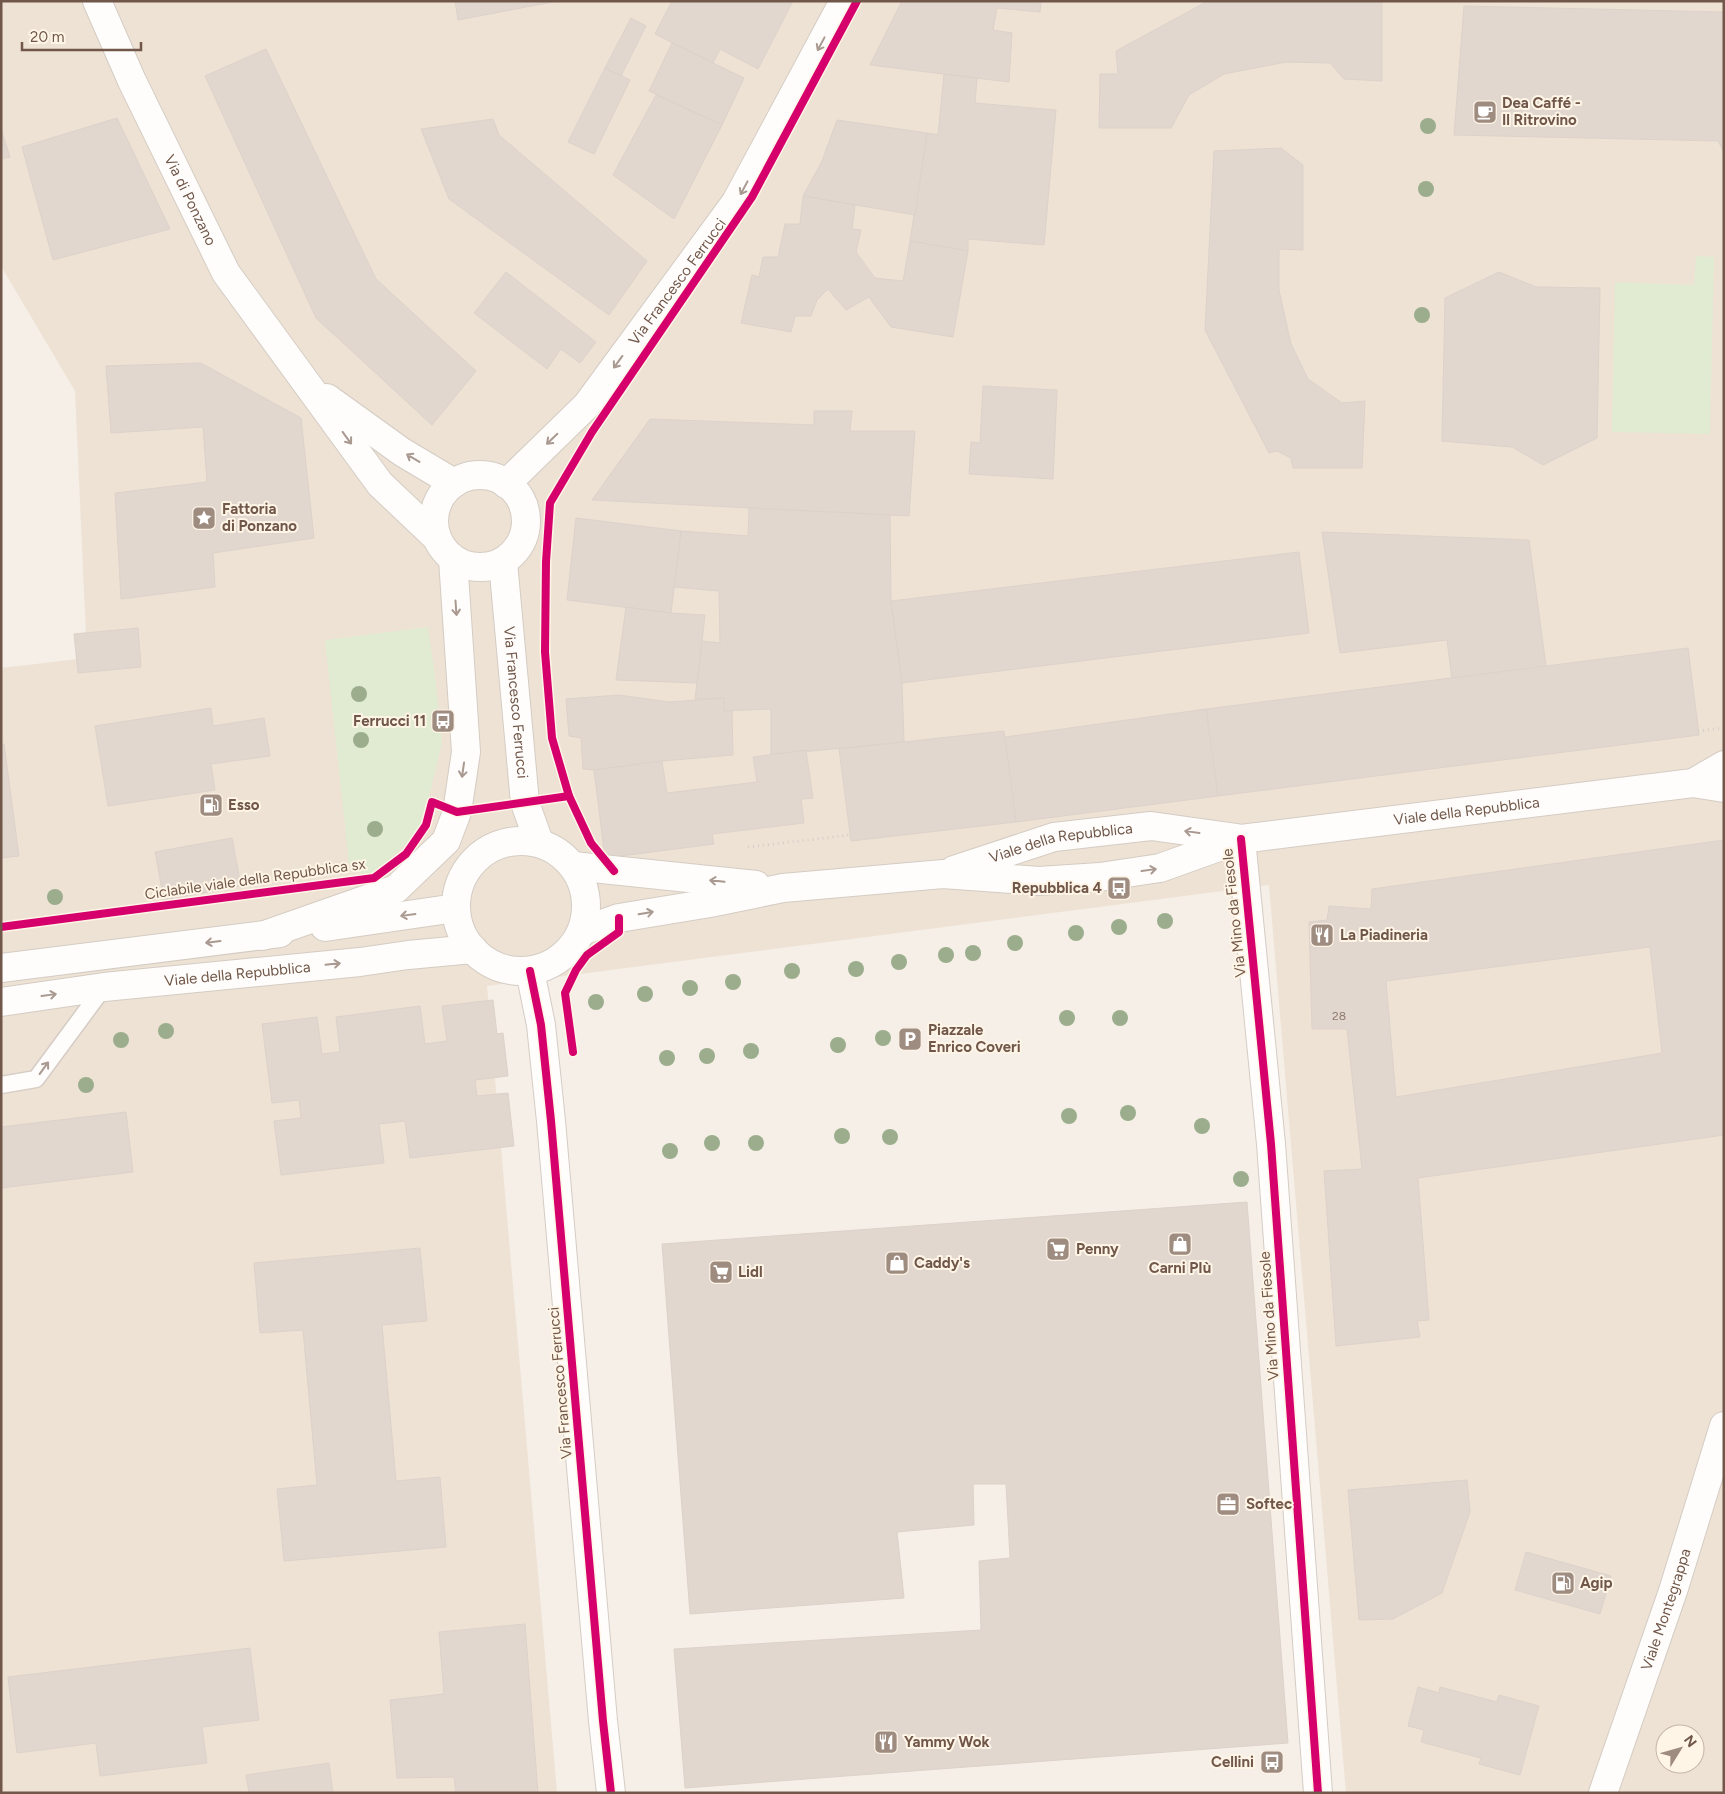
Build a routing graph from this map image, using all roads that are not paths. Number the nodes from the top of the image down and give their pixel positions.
1 (97, 1) edge
2 (844, 1) edge
3 (308, 384) junction
4 (454, 483) junction
5 (506, 484) junction
6 (437, 538) junction
7 (453, 559) junction
8 (503, 562) junction
9 (1724, 765) edge
10 (1693, 783) junction
11 (1724, 788) edge
12 (1241, 839) junction
13 (539, 842) junction
14 (573, 866) junction
15 (943, 874) junction
16 (782, 888) junction
17 (456, 908) junction
18 (582, 931) junction
19 (262, 936) junction
20 (473, 949) junction
21 (1, 968) edge
22 (530, 971) junction
23 (104, 987) junction
24 (1, 1002) edge
25 (1, 1085) edge
26 (1724, 1426) edge
27 (611, 1793) edge
28 (1318, 1793) edge
29 (1603, 1793) edge

1 - 3 street, Via di Ponzano
2 -> 5 street, Via Francesco Ferrucci
4 -> 3 street
3 -> 6 street, Via di Ponzano
4 - 5 street
4 - 6 street
5 - 8 street
6 - 7 street
7 - 8 street
7 -> 19 street
8 - 13 street, Via Francesco Ferrucci
9 - 10 street
10 - 11 street
10 - 12 street, Viale della Repubblica
15 -> 12 street, Viale della Repubblica
12 -> 15 street, Viale della Repubblica
12 - 28 street, Via Mino da Fiesole
13 - 14 street
13 - 17 street
16 -> 14 street
14 - 18 street
15 - 16 street, Viale della Repubblica
18 -> 16 street
17 -> 19 street
17 - 20 street
18 - 22 street
19 -> 21 street
20 - 22 street
23 -> 20 street, Viale della Repubblica
22 - 27 street, Via Francesco Ferrucci
24 -> 23 street, Viale della Repubblica
25 -> 23 lane
26 - 29 street, Viale Montegrappa

